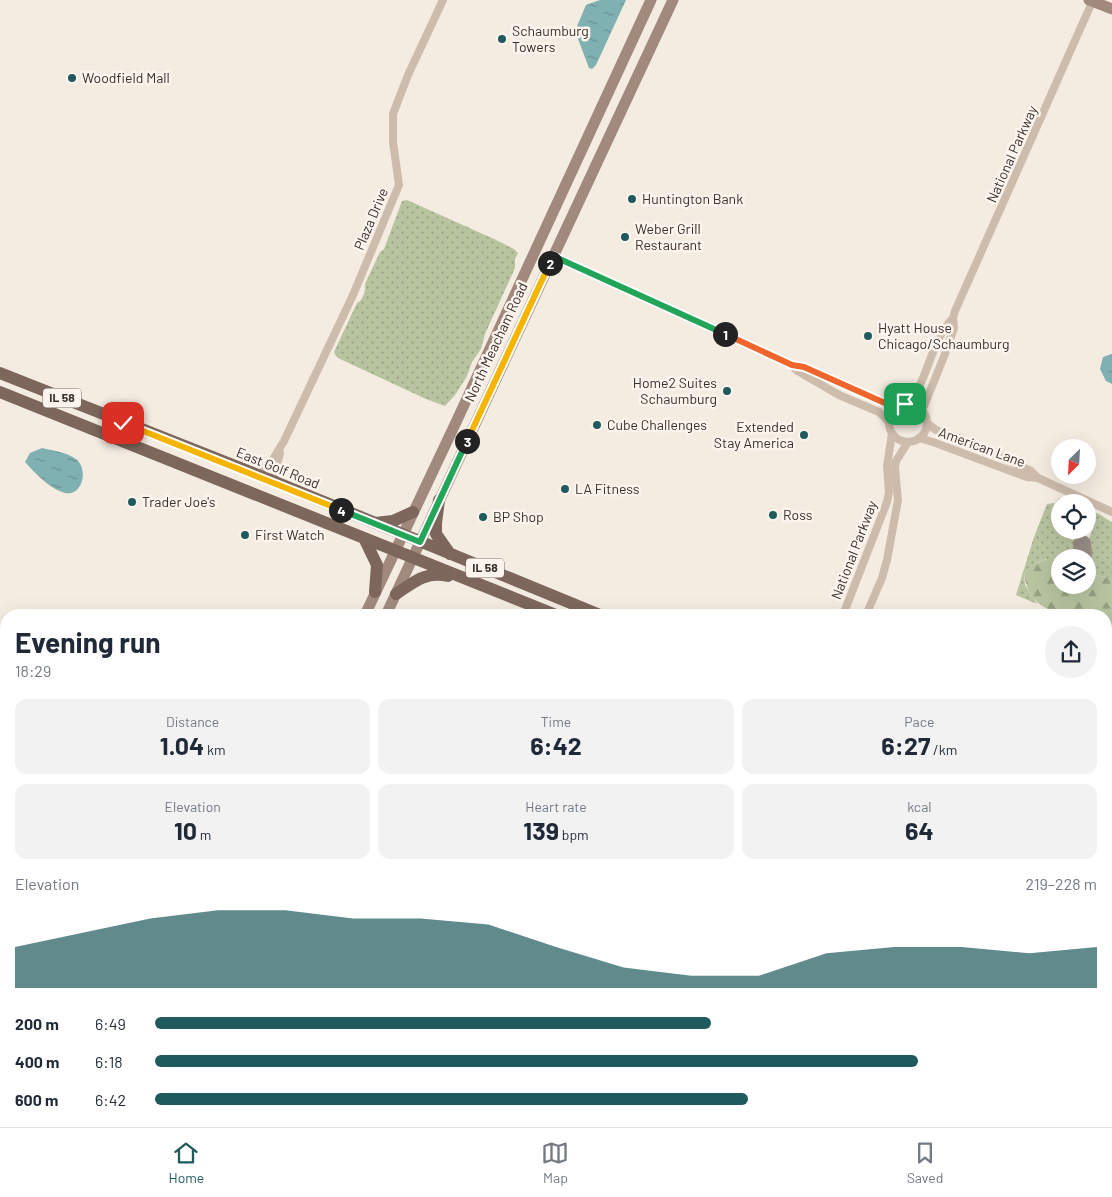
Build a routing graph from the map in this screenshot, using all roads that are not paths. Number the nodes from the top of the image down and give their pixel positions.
1 (443, 0) edge
2 (651, 0) edge
3 (674, 0) edge
4 (1092, 0) edge
5 (1112, 9) edge
6 (553, 256) junction
7 (953, 318) junction
8 (792, 365) junction
9 (0, 373) edge
10 (0, 392) edge
11 (908, 404) junction
12 (897, 407) junction
13 (922, 411) junction
14 (889, 422) junction
15 (927, 422) junction
16 (892, 433) junction
17 (919, 438) junction
18 (284, 441) junction
19 (908, 442) junction
20 (257, 475) junction
21 (1038, 478) junction
22 (275, 482) junction
23 (439, 500) junction
24 (413, 512) junction
25 (1112, 512) edge
26 (373, 523) junction
27 (402, 535) junction
28 (364, 538) junction
29 (420, 542) junction
30 (395, 550) junction
31 (450, 554) junction
32 (413, 557) junction
33 (468, 580) junction
34 (376, 592) junction
35 (396, 594) junction
36 (368, 609) edge
37 (389, 609) edge
38 (541, 609) edge
39 (585, 609) edge
40 (844, 609) edge
41 (869, 609) edge

1 - 18 street, Plaza Drive
2 - 24 main road, North Meacham Road
3 - 6 main road, North Meacham Road
4 - 5 main road
4 - 7 street, National Parkway
6 - 8 street
6 - 23 main road, North Meacham Road
7 - 11 street, National Parkway
7 - 13 street, National Parkway
8 - 12 street
8 - 14 street
9 - 20 main road, East Golf Road / IL 58
10 - 28 main road, IL 58
11 - 12 street
11 - 13 street
12 - 14 street
13 - 15 street
14 - 16 street
15 - 17 street
15 - 21 street, American Lane
16 - 19 street
16 - 40 street, National Parkway
17 - 19 street
17 - 21 street, American Lane
18 - 20 street, Plaza Drive
18 - 22 street, Plaza Drive
19 - 41 street, National Parkway
20 - 22 main road, East Golf Road / IL 58
21 - 25 street, American Lane
22 - 26 main road, East Golf Road / IL 58
23 - 29 main road, North Meacham Road
23 - 31 main road
24 - 26 main road
24 - 27 main road, North Meacham Road
26 - 27 main road, East Golf Road / IL 58
27 - 29 main road, East Golf Road / IL 58
27 - 30 main road, North Meacham Road
28 - 30 main road, IL 58
28 - 34 main road
29 - 31 main road, East Golf Road / IL 58
29 - 32 main road, North Meacham Road
30 - 32 main road, IL 58
30 - 34 main road, North Meacham Road
31 - 39 main road, East Golf Road / IL 58
32 - 33 main road, IL 58
32 - 35 main road, North Meacham Road
33 - 35 main road
33 - 38 main road, IL 58
34 - 36 main road, North Meacham Road
35 - 37 main road, North Meacham Road

